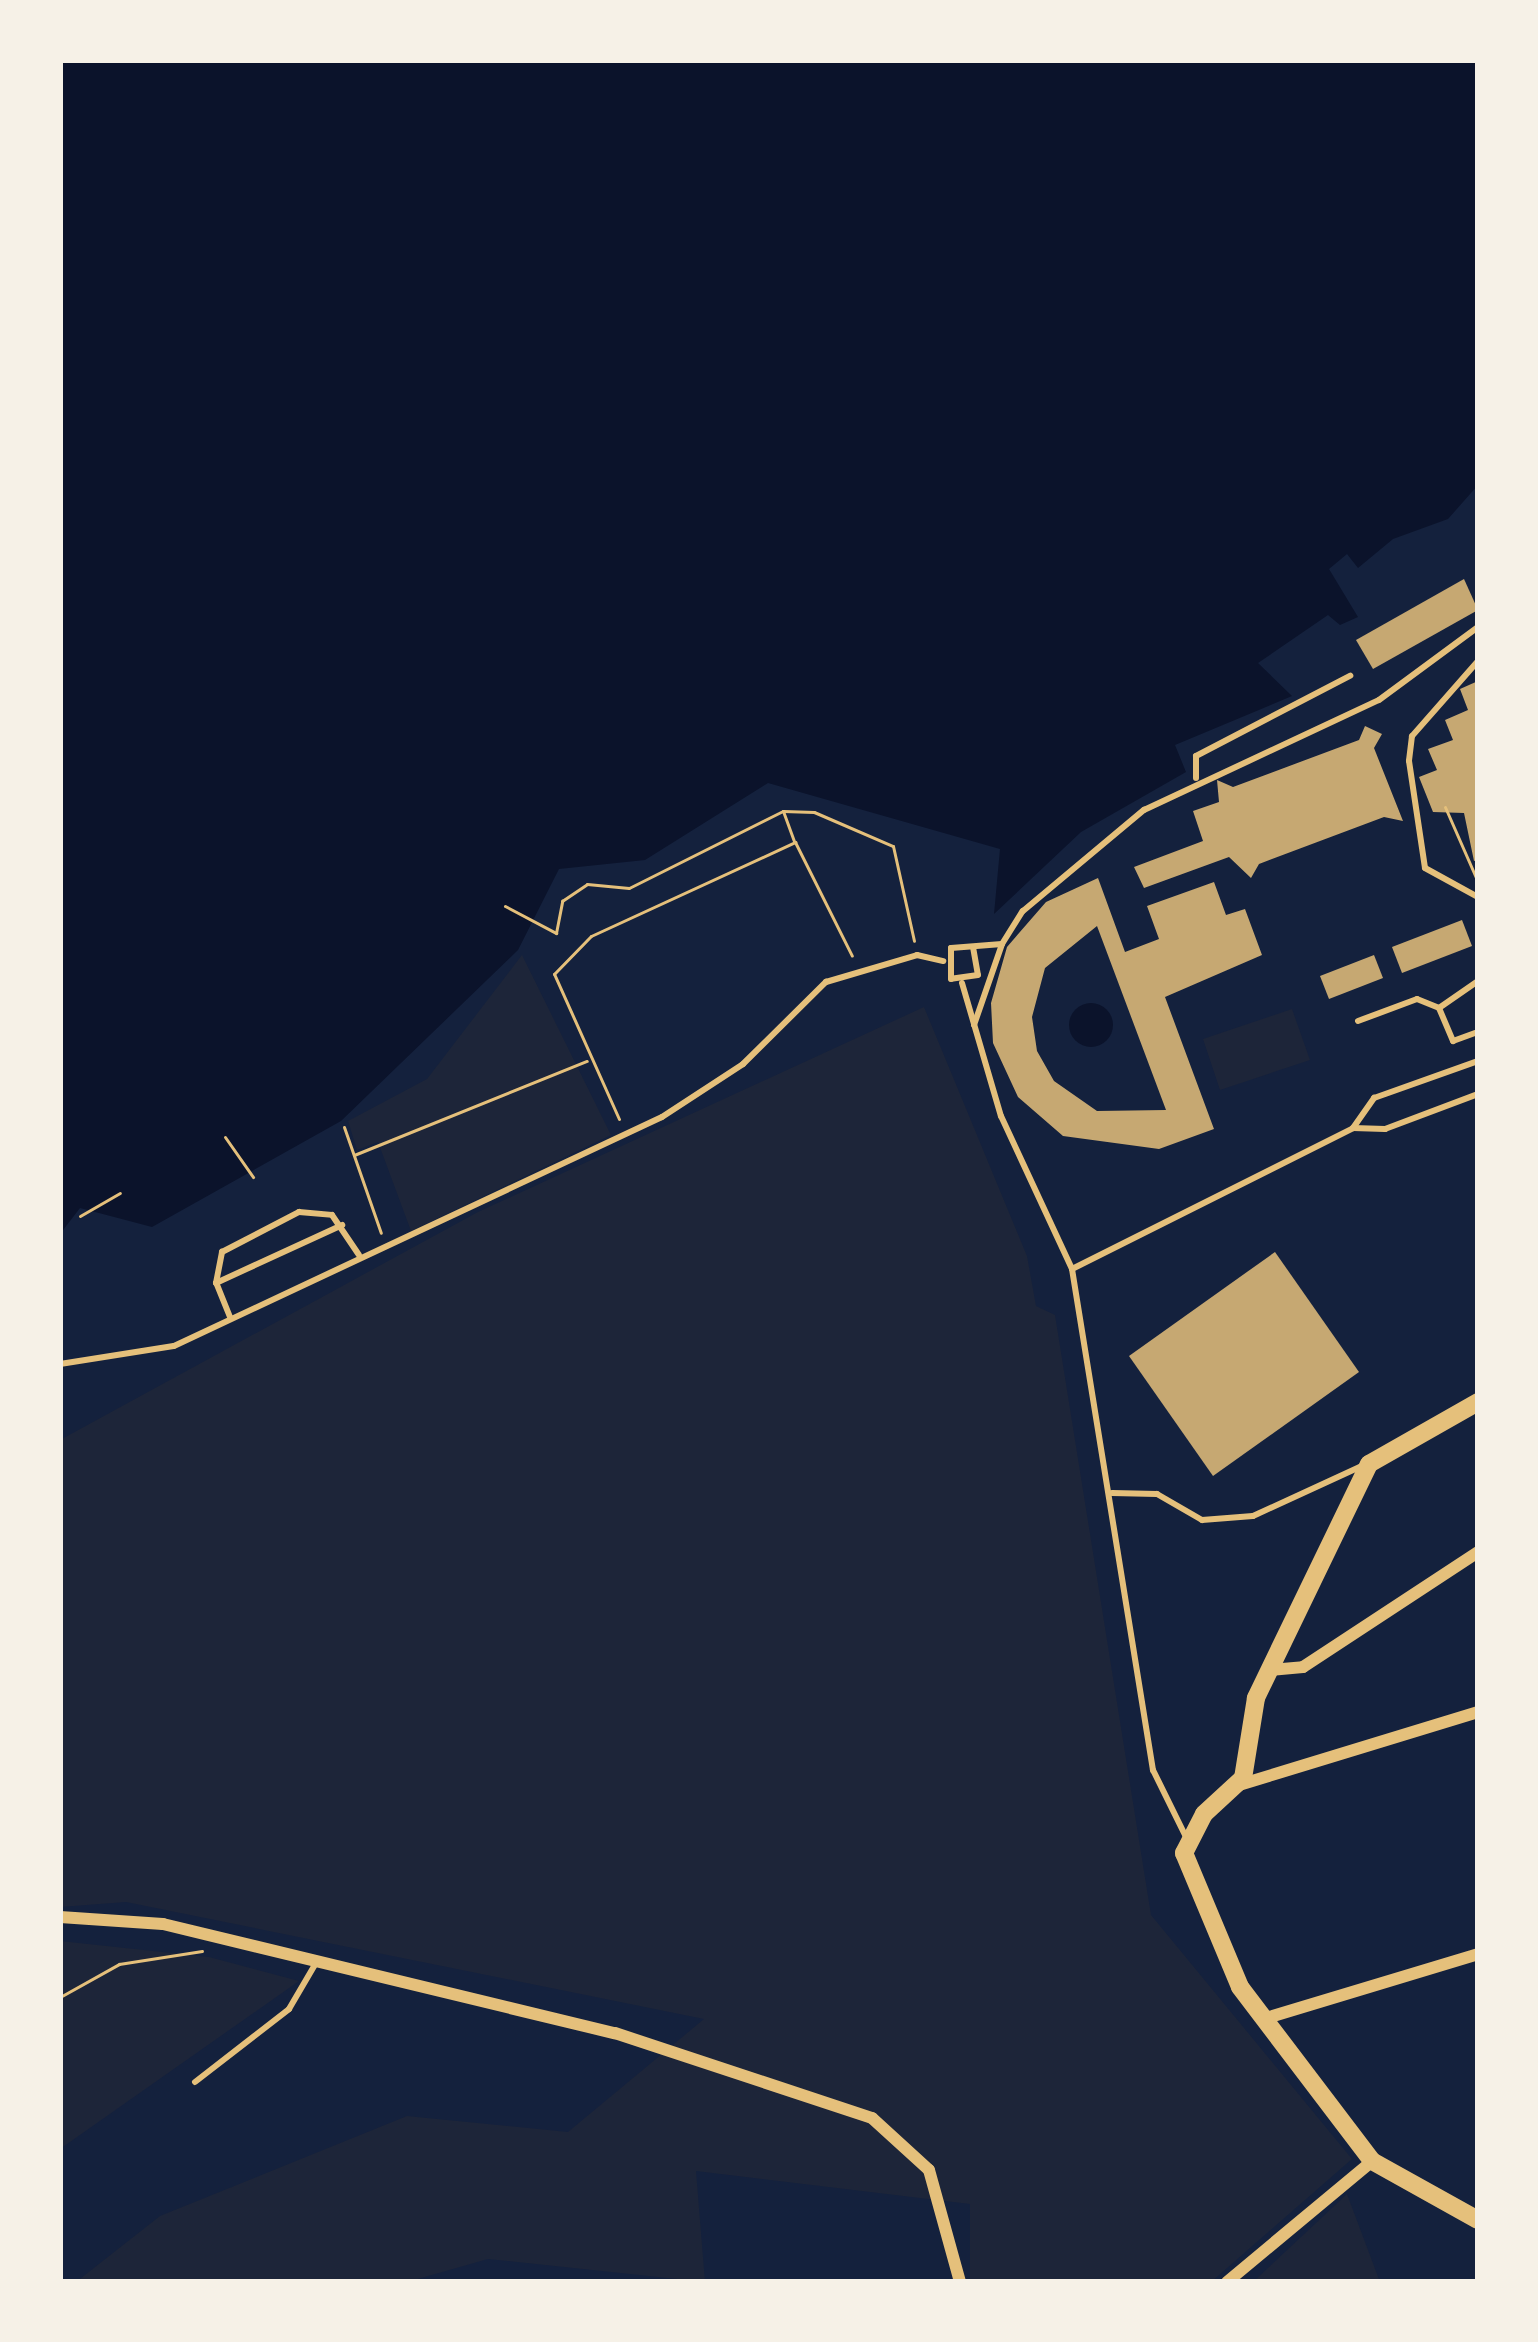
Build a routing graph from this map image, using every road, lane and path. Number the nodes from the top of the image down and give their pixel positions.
1 (1478, 627) edge
2 (1478, 661) edge
3 (1350, 676) dead end
4 (1196, 778) junction
5 (1445, 807) dead end
6 (783, 811) junction
7 (795, 842) junction
8 (1478, 882) edge
9 (1478, 897) edge
10 (505, 906) dead end
11 (1001, 944) junction
12 (973, 947) junction
13 (917, 955) junction
14 (943, 961) junction
15 (857, 971) junction
16 (1478, 981) edge
17 (962, 983) junction
18 (1439, 1008) junction
19 (1358, 1021) dead end
20 (973, 1030) junction
21 (1478, 1032) edge
22 (1478, 1060) edge
23 (588, 1061) junction
24 (1478, 1094) edge
25 (344, 1127) dead end
26 (1353, 1128) junction
27 (626, 1131) junction
28 (225, 1137) dead end
29 (354, 1155) junction
30 (253, 1177) dead end
31 (120, 1193) dead end
32 (80, 1216) dead end
33 (342, 1225) junction
34 (385, 1243) junction
35 (358, 1255) junction
36 (1072, 1269) junction
37 (216, 1283) junction
38 (230, 1317) junction
39 (60, 1364) edge
40 (1478, 1402) edge
41 (1369, 1464) junction
42 (1112, 1493) junction
43 (1478, 1552) edge
44 (1270, 1670) junction
45 (1478, 1712) edge
46 (1238, 1786) junction
47 (1186, 1837) junction
48 (60, 1917) edge
49 (226, 1940) junction
50 (1478, 1954) edge
51 (317, 1961) junction
52 (60, 1997) edge
53 (1263, 2019) junction
54 (195, 2081) dead end
55 (1372, 2161) junction
56 (1478, 2220) edge
57 (960, 2282) edge
58 (1227, 2282) edge

1 - 4 lane
2 - 9 lane
3 - 4 lane
4 - 11 lane
5 - 8 path
6 - 7 path
6 - 10 path
6 - 13 path
7 - 15 path
7 - 23 path
11 - 12 lane
11 - 20 lane
12 - 14 lane
12 - 17 lane
13 - 14 lane
13 - 15 lane
14 - 17 lane
15 - 27 lane
16 - 18 lane
17 - 20 lane
18 - 19 lane
18 - 21 lane
20 - 36 lane
22 - 26 lane
23 - 27 path
23 - 29 path
24 - 26 lane
25 - 29 path
26 - 36 lane
27 - 34 lane
28 - 30 path
29 - 34 path
31 - 32 path
33 - 35 lane
33 - 37 lane
33 - 37 lane
34 - 35 lane
35 - 38 lane
36 - 42 lane
37 - 38 lane
38 - 39 lane
40 - 41 main road
41 - 42 lane
41 - 44 main road
42 - 47 lane
43 - 44 street
44 - 46 main road
45 - 46 street
46 - 47 main road
47 - 53 main road
48 - 49 street
49 - 51 street
49 - 52 path
50 - 53 street
51 - 54 lane
51 - 57 street
53 - 55 main road
55 - 56 main road
55 - 58 street

